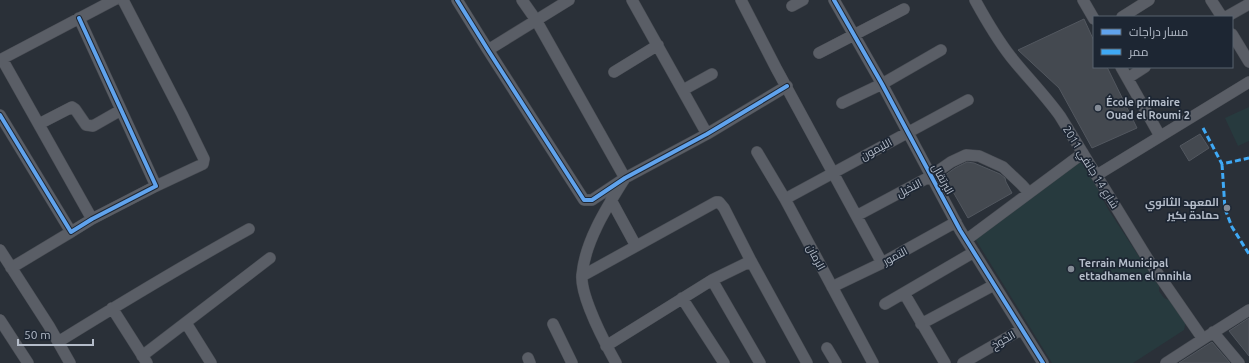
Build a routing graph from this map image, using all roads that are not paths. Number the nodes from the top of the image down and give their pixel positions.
1 (89, 0) edge
2 (114, 0) edge
3 (123, 0) edge
4 (457, 0) edge
5 (522, 0) edge
6 (632, 0) edge
7 (741, 0) edge
8 (803, 0) edge
9 (834, 0) edge
10 (975, 0) edge
11 (1083, 0) edge
12 (1149, 0) edge
13 (1211, 0) edge
14 (567, 1) edge
15 (1249, 4) edge
16 (792, 6) dead end
17 (904, 9) dead end
18 (94, 10) junction
19 (1124, 16) edge
20 (1221, 16) edge
21 (1228, 16) edge
22 (1093, 17) edge
23 (79, 18) junction
24 (536, 20) junction
25 (854, 34) junction
26 (1233, 36) edge
27 (658, 45) junction
28 (488, 50) junction
29 (941, 50) dead end
30 (819, 54) dead end
31 (1, 60) edge
32 (1249, 62) edge
33 (1123, 68) edge
34 (1143, 68) edge
35 (614, 72) dead end
36 (712, 74) dead end
37 (1128, 78) junction
38 (1249, 82) edge
39 (882, 84) junction
40 (787, 86) junction
41 (683, 90) junction
42 (968, 100) dead end
43 (842, 103) dead end
44 (121, 110) junction
45 (0, 115) edge
46 (39, 124) junction
47 (907, 133) junction
48 (707, 134) junction
49 (1160, 136) junction
50 (757, 152) dead end
51 (1083, 153) junction
52 (833, 172) junction
53 (1097, 175) junction
54 (931, 176) junction
55 (624, 178) junction
56 (156, 186) junction
57 (1025, 189) junction
58 (785, 199) junction
59 (611, 200) junction
60 (858, 216) junction
61 (92, 219) junction
62 (956, 222) junction
63 (249, 229) dead end
64 (71, 232) junction
65 (966, 240) junction
66 (636, 246) junction
67 (0, 250) edge
68 (974, 252) junction
69 (270, 258) dead end
70 (751, 261) junction
71 (882, 263) junction
72 (11, 268) junction
73 (582, 276) junction
74 (712, 280) junction
75 (994, 285) junction
76 (832, 287) junction
77 (904, 293) junction
78 (682, 298) junction
79 (885, 304) dead end
80 (112, 308) junction
81 (1249, 310) edge
82 (0, 320) edge
83 (186, 323) junction
84 (553, 324) dead end
85 (922, 324) junction
86 (1022, 328) junction
87 (1213, 332) junction
88 (1202, 338) junction
89 (58, 342) junction
90 (606, 346) junction
91 (827, 348) dead end
92 (145, 360) edge
93 (67, 362) edge
94 (28, 363) edge
95 (211, 363) edge
96 (572, 363) edge
97 (616, 363) edge
98 (724, 363) edge
99 (760, 363) edge
100 (807, 363) edge
101 (836, 363) edge
102 (873, 363) edge
103 (945, 363) edge
104 (962, 363) edge
105 (1043, 363) edge
106 (1166, 363) edge
107 (1239, 363) edge

1 - 18 street
2 - 18 street
3 - 56 street
4 - 28 street
5 - 24 street
6 - 27 street
7 - 40 street
8 - 16 street
9 - 25 street, البرتقال
10 - 51 street, شارع 14 جانفي 2011
11 - 22 street
12 - 19 street
13 - 20 street
14 - 24 street
15 - 21 street
17 - 25 street
18 - 23 street
23 - 31 street
23 - 44 street
24 - 28 street
24 - 55 street
25 - 30 street
25 - 39 street, البرتقال
26 - 32 street
27 - 35 street
27 - 41 street
28 - 55 street
29 - 39 street
31 - 46 street
33 - 37 street
34 - 37 street
36 - 41 street
37 - 49 street
38 - 49 street
39 - 43 street
39 - 47 street, البرتقال
40 - 48 street
40 - 52 street
41 - 48 street
42 - 47 street, الليمون
44 - 46 street
44 - 56 street
45 - 64 street
46 - 61 street
47 - 52 street, الليمون
47 - 54 street, البرتقال
48 - 55 street
49 - 53 street
50 - 58 street, الرمان
51 - 53 street, شارع 14 جانفي 2011
51 - 57 street
52 - 58 street, الليمون
52 - 60 street
53 - 88 street, شارع 14 جانفي 2011
54 - 57 street, النخيل
54 - 60 street, النخيل
54 - 62 street, البرتقال
55 - 59 street
56 - 61 street
57 - 65 street
58 - 76 street, الرمان
59 - 66 street
59 - 73 street
60 - 71 street
61 - 64 street
62 - 65 street, البرتقال
62 - 71 street, التمور
63 - 80 street
64 - 72 street
65 - 68 street, البرتقال
66 - 70 street
66 - 73 street
67 - 72 street
68 - 75 street, البرتقال
68 - 77 street
69 - 83 street
70 - 74 street
70 - 100 street
71 - 76 street, التمور
72 - 89 street
73 - 90 street
74 - 78 street
74 - 99 street
75 - 85 street
75 - 86 street, البرتقال
76 - 102 street, الرمان
77 - 79 street
77 - 85 street
78 - 90 street
78 - 98 street
80 - 89 street
80 - 92 street
81 - 87 street
82 - 94 street
83 - 92 street
83 - 95 street
84 - 96 street
85 - 103 street
86 - 104 street, الخوخ
86 - 105 street, البرتقال
87 - 88 street
87 - 107 street
88 - 106 street
89 - 93 street
90 - 97 street
91 - 101 street

